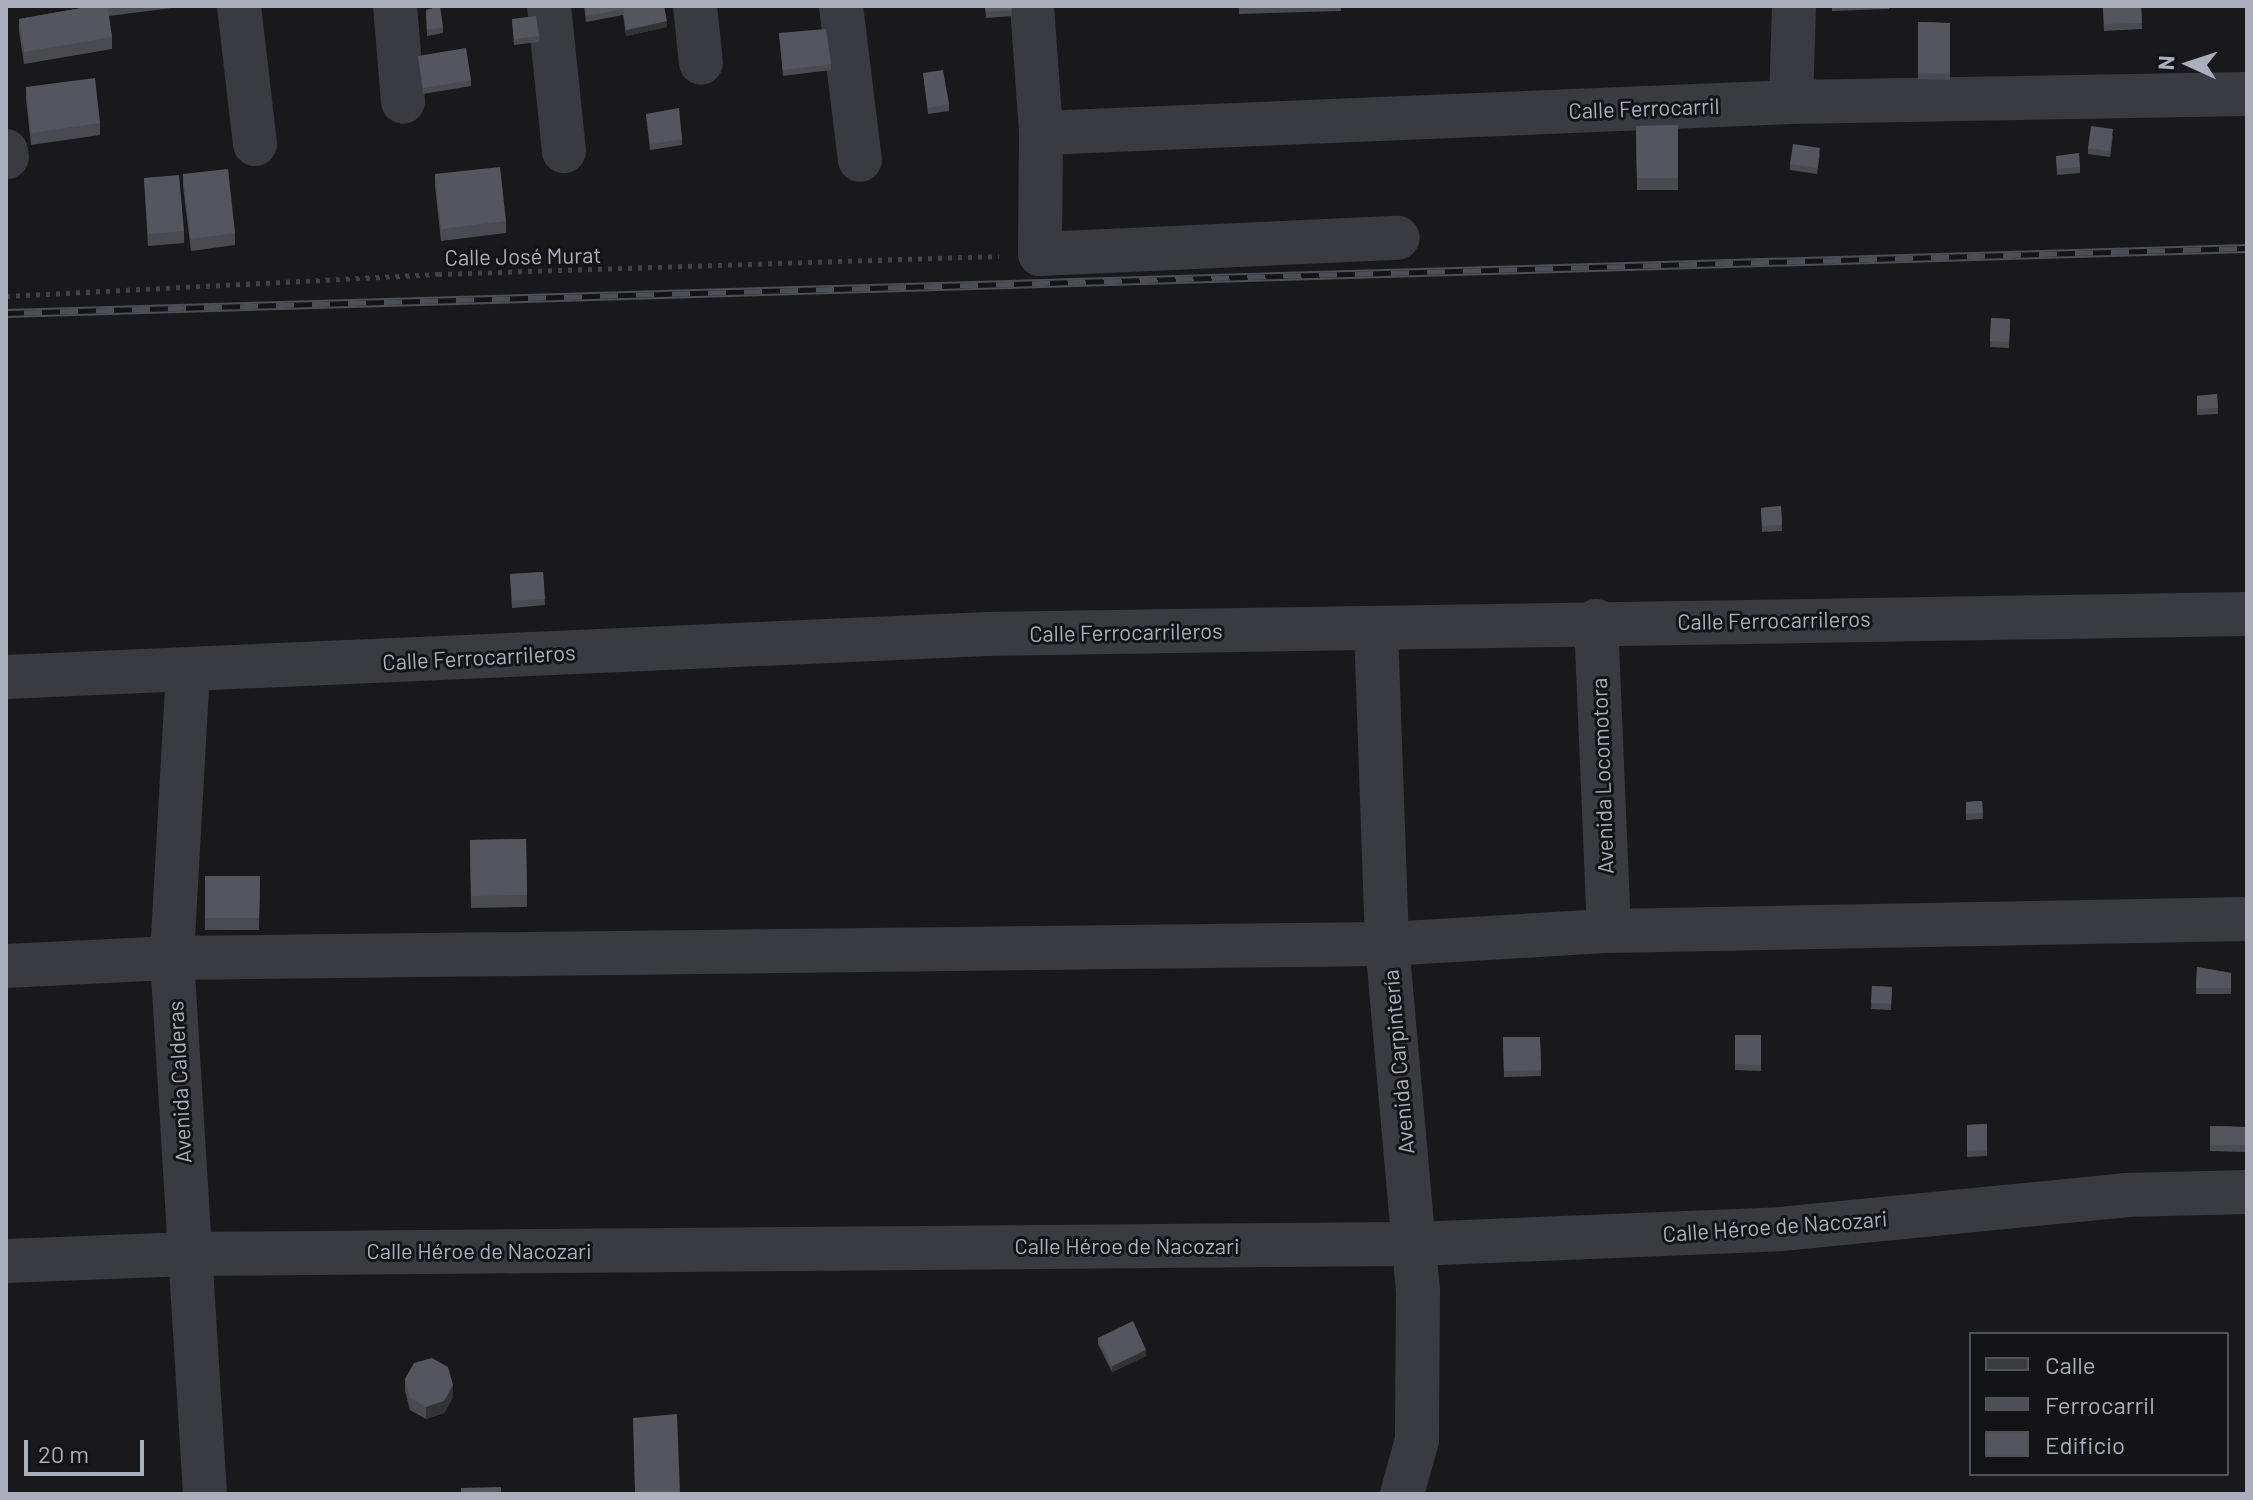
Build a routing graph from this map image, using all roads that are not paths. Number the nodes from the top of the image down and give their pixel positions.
1 (239, 6) edge
2 (395, 6) edge
3 (549, 6) edge
4 (695, 6) edge
5 (841, 6) edge
6 (1032, 6) edge
7 (1794, 6) edge
8 (701, 63) dead end
9 (2247, 94) edge
10 (403, 102) dead end
11 (1791, 102) junction
12 (1041, 133) junction
13 (255, 144) dead end
14 (564, 151) dead end
15 (860, 160) dead end
16 (1398, 238) dead end
17 (2247, 614) edge
18 (1596, 621) junction
19 (1376, 628) junction
20 (188, 670) junction
21 (6, 677) edge
22 (2247, 919) edge
23 (1609, 931) junction
24 (1387, 944) junction
25 (172, 958) junction
26 (6, 966) edge
27 (2247, 1192) edge
28 (1415, 1244) junction
29 (188, 1254) junction
30 (6, 1261) edge
31 (205, 1494) edge
32 (1402, 1494) edge

1 - 13 street
2 - 10 street
3 - 14 street
4 - 8 street
5 - 15 street
6 - 12 street
7 - 11 street
9 - 11 street, Calle Ferrocarril
11 - 12 street, Calle Ferrocarril
12 - 16 street
17 - 18 street, Calle Ferrocarrileros
18 - 19 street, Calle Ferrocarrileros
18 - 23 street, Avenida Locomotora
19 - 20 street, Calle Ferrocarrileros
19 - 24 street, Avenida Carpintería
20 - 21 street, Calle Ferrocarrileros
20 - 25 street, Avenida Calderas
22 - 23 street
23 - 24 street
24 - 25 street
24 - 28 street, Avenida Carpintería
25 - 26 street
25 - 29 street, Avenida Calderas
27 - 28 street, Calle Héroe de Nacozari
28 - 29 street, Calle Héroe de Nacozari
28 - 32 street, Avenida Carpintería
29 - 30 street, Calle Héroe de Nacozari
29 - 31 street, Avenida Calderas

